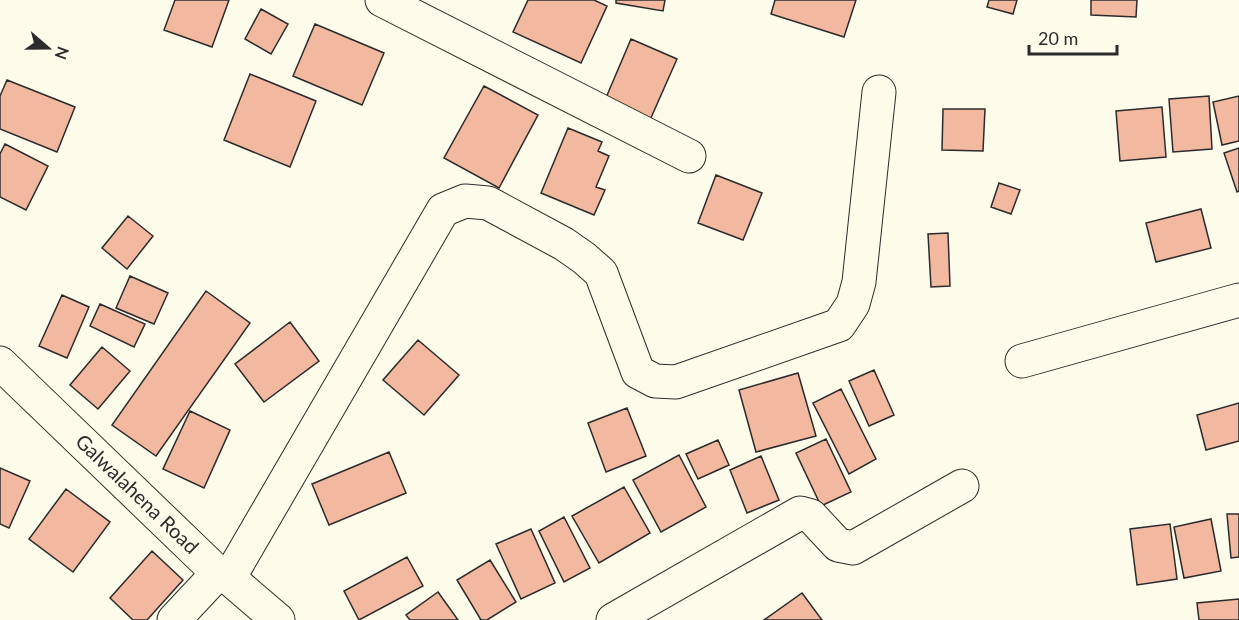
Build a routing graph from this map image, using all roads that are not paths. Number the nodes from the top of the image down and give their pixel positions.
1 (382, 0) edge
2 (879, 92) dead end
3 (689, 156) dead end
4 (1239, 300) edge
5 (1022, 361) dead end
6 (0, 363) edge
7 (962, 486) dead end
8 (224, 575) junction
9 (174, 620) edge
10 (278, 620) edge
11 (613, 620) edge

1 - 3 street
2 - 8 street
4 - 5 street
6 - 8 street, Galwalahena Road
7 - 11 street
8 - 9 street
8 - 10 street, Galwalahena Road

